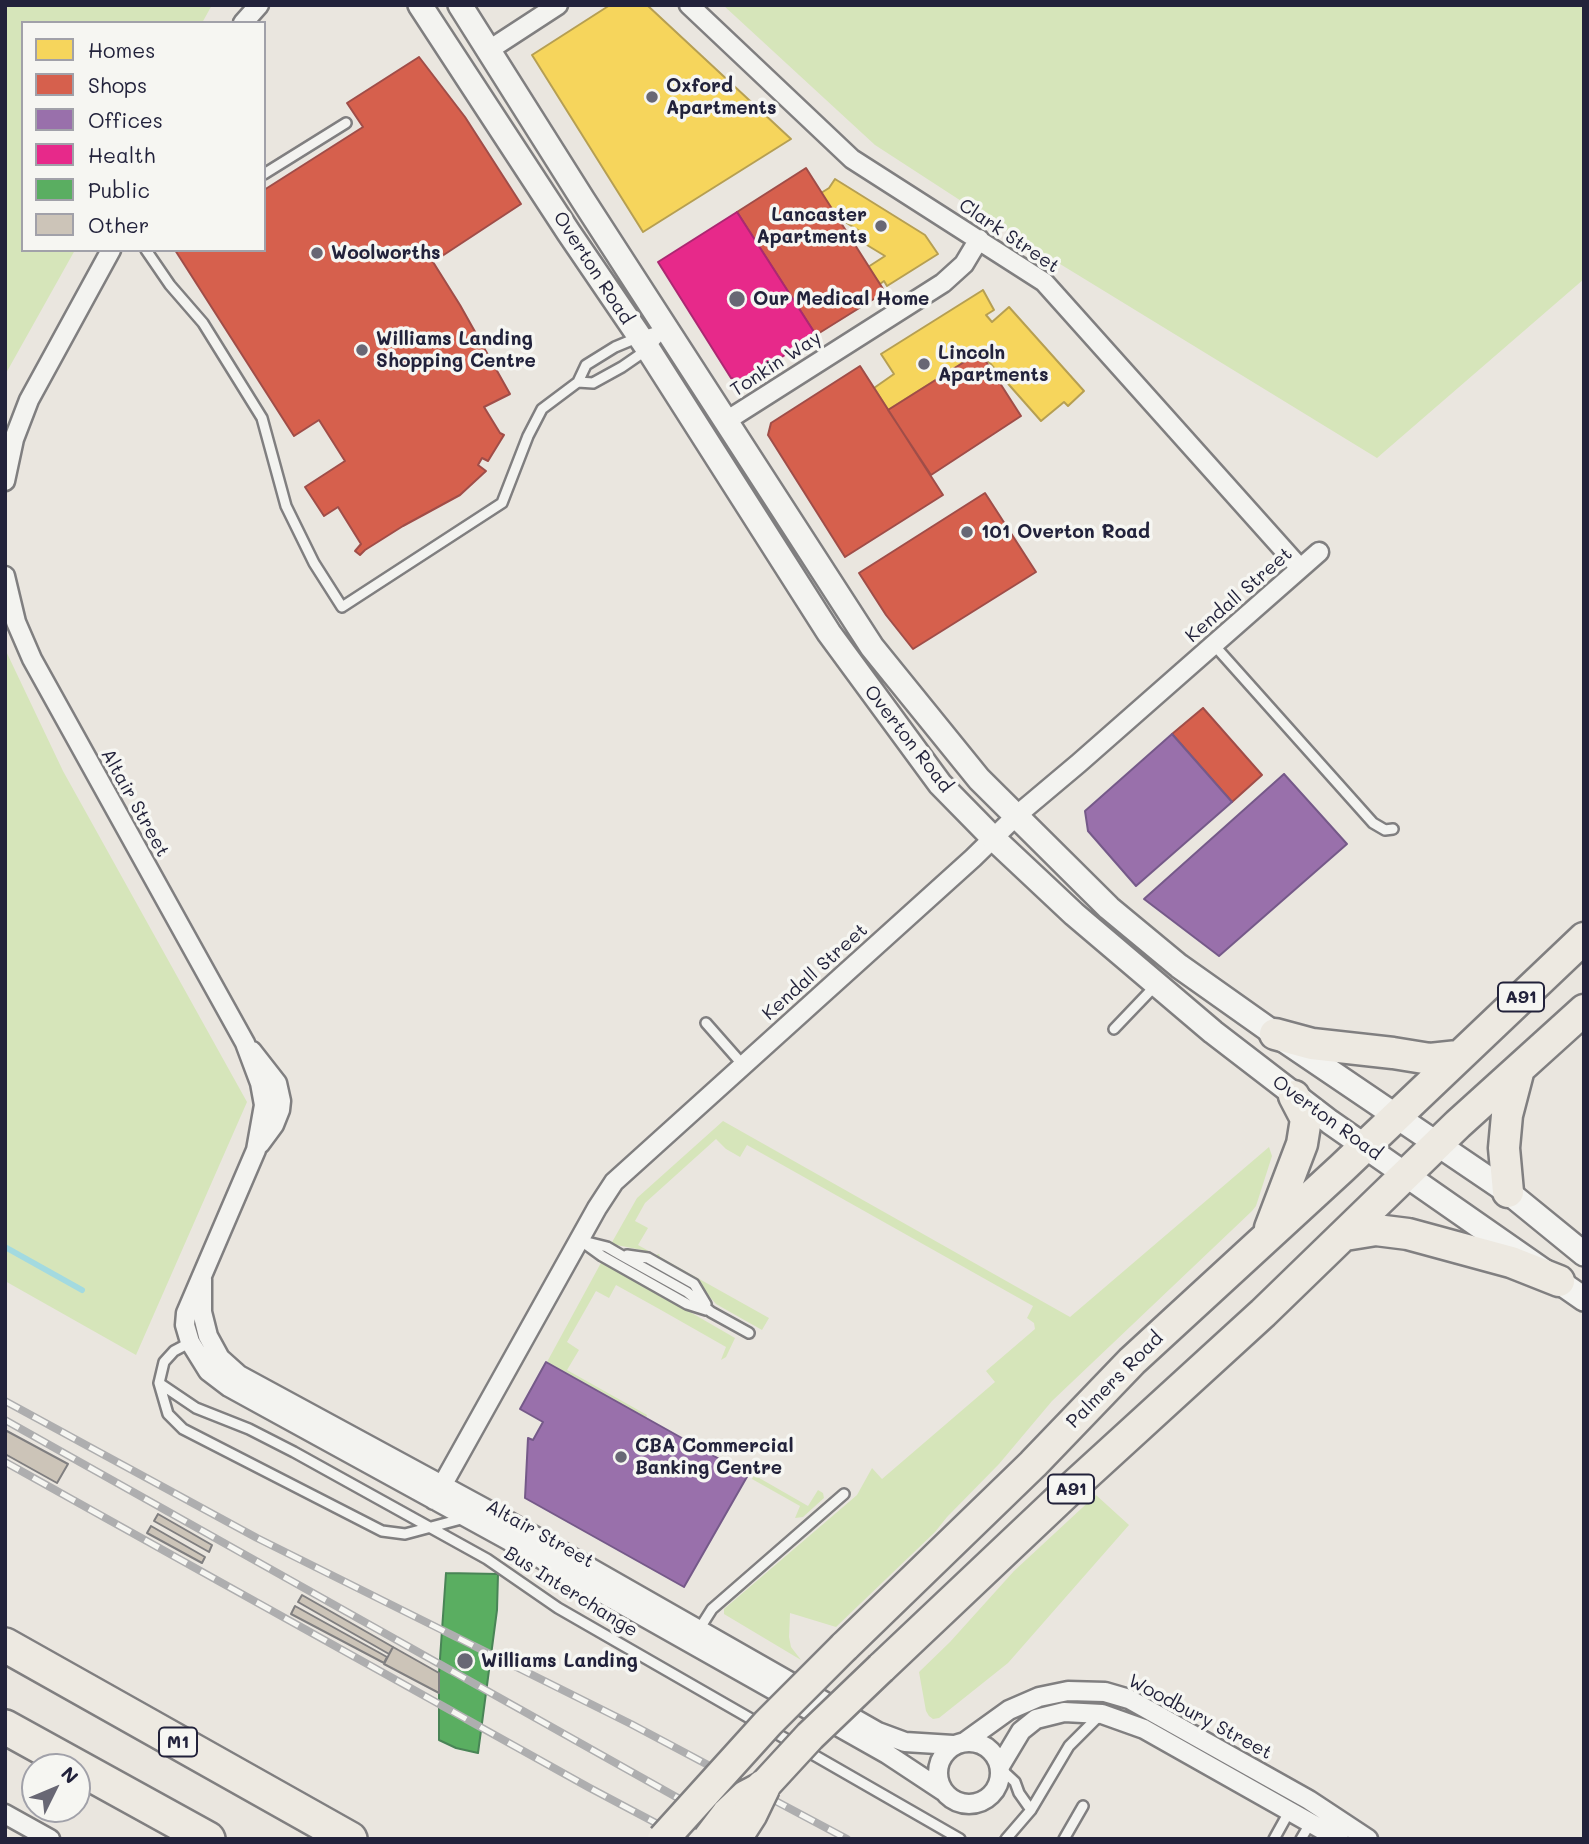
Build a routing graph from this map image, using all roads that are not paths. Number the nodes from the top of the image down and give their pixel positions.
1 (259, 5) edge
2 (421, 5) edge
3 (460, 5) edge
4 (558, 5) edge
5 (689, 5) edge
6 (245, 21) edge
7 (489, 50) junction
8 (346, 123) dead end
9 (266, 173) edge
10 (979, 239) junction
11 (110, 252) edge
12 (147, 252) edge
13 (666, 329) junction
14 (643, 343) junction
15 (578, 382) junction
16 (726, 421) junction
17 (5, 481) edge
18 (1319, 552) dead end
19 (1300, 568) junction
20 (5, 576) edge
21 (1214, 645) junction
22 (1016, 816) junction
23 (1393, 829) dead end
24 (993, 838) junction
25 (1584, 938) edge
26 (1156, 985) junction
27 (1584, 1010) edge
28 (706, 1023) dead end
29 (1114, 1029) dead end
30 (1275, 1034) junction
31 (1458, 1056) junction
32 (743, 1065) junction
33 (1518, 1069) junction
34 (1294, 1096) junction
35 (1396, 1115) junction
36 (1438, 1144) junction
37 (1365, 1146) junction
38 (1407, 1175) junction
39 (1508, 1192) junction
40 (1267, 1234) junction
41 (1345, 1235) junction
42 (579, 1240) junction
43 (1584, 1254) edge
44 (203, 1272) junction
45 (1559, 1281) junction
46 (1584, 1299) edge
47 (711, 1312) junction
48 (749, 1333) dead end
49 (208, 1336) junction
50 (190, 1342) junction
51 (159, 1383) junction
52 (438, 1493) junction
53 (844, 1494) dead end
54 (467, 1517) junction
55 (431, 1528) junction
56 (695, 1637) junction
57 (5, 1645) edge
58 (1101, 1714) junction
59 (5, 1727) edge
60 (960, 1743) junction
61 (1000, 1768) junction
62 (763, 1787) junction
63 (943, 1791) junction
64 (1309, 1800) junction
65 (1083, 1806) dead end
66 (1031, 1810) junction
67 (1289, 1812) junction
68 (5, 1814) edge
69 (1311, 1822) junction
70 (50, 1839) edge
71 (208, 1839) edge
72 (350, 1839) edge
73 (663, 1839) edge
74 (708, 1839) edge
75 (734, 1839) edge
76 (960, 1839) edge
77 (1006, 1839) edge
78 (1064, 1839) edge
79 (1274, 1839) edge
80 (1301, 1839) edge
81 (1339, 1839) edge
82 (1368, 1839) edge

1 - 6 street
2 - 14 street, Overton Road
3 - 7 street, Overton Road
4 - 7 street
5 - 10 street, Clark Street
7 - 13 street, Overton Road
8 - 9 lane
10 - 16 street, Tonkin Way
10 - 19 street, Clark Street
11 - 17 street
12 - 15 lane
13 - 14 lane
13 - 14 lane
13 - 16 street, Overton Road
14 - 15 lane
14 - 15 lane
14 - 24 street, Overton Road
16 - 22 street, Overton Road
18 - 19 street, Kendall Street
19 - 21 street, Kendall Street
20 - 44 street, Altair Street
21 - 22 street, Kendall Street
21 - 23 lane
22 - 24 street, Kendall Street
22 - 30 street, Overton Road
24 - 26 street, Overton Road
24 - 32 street, Kendall Street
25 - 31 highway, Palmers Road / A91
26 - 29 lane
26 - 34 street, Overton Road
27 - 33 highway, A91
28 - 32 lane
30 - 31 highway
30 - 35 street, Overton Road
31 - 35 highway, Palmers Road / A91
32 - 42 street, Kendall Street
33 - 36 highway, A91
33 - 39 highway
34 - 37 street, Overton Road
34 - 40 highway
35 - 36 street, Overton Road
35 - 37 highway, Palmers Road / A91
36 - 38 highway, A91
36 - 39 street, Overton Road
37 - 38 street, Overton Road
37 - 40 highway, Palmers Road / A91
38 - 41 highway, A91
38 - 45 street, Overton Road
39 - 43 street, Overton Road
40 - 73 highway, Palmers Road / A91, bridge
41 - 45 highway
41 - 62 highway, A91, bridge
42 - 47 lane
42 - 47 lane
42 - 52 street, Kendall Street
44 - 49 street, Altair Street
44 - 50 street, Altair Street
45 - 46 street, Overton Road
47 - 48 lane
49 - 50 lane
49 - 52 street, Altair Street
50 - 51 lane
50 - 52 street, Altair Street
51 - 55 lane, Bus Interchange
51 - 55 lane
52 - 54 street, Altair Street
52 - 56 street, Altair Street
53 - 56 lane
54 - 55 lane
54 - 56 street, Altair Street
55 - 76 lane, Bus Interchange
56 - 60 street, Altair Street
56 - 63 street, Altair Street
57 - 72 highway, M1
58 - 61 street, Woodbury Street
58 - 66 lane
58 - 67 street, Woodbury Street
59 - 71 highway
60 - 61 street
60 - 63 street
60 - 64 street, Woodbury Street
61 - 63 street
61 - 66 lane
62 - 74 highway, A91, bridge
62 - 75 highway, bridge
64 - 67 street
64 - 69 street
64 - 82 street, Woodbury Street
65 - 78 lane
66 - 77 lane
67 - 69 street, Woodbury Street
67 - 79 lane
68 - 70 street
69 - 80 lane
69 - 81 street, Woodbury Street

